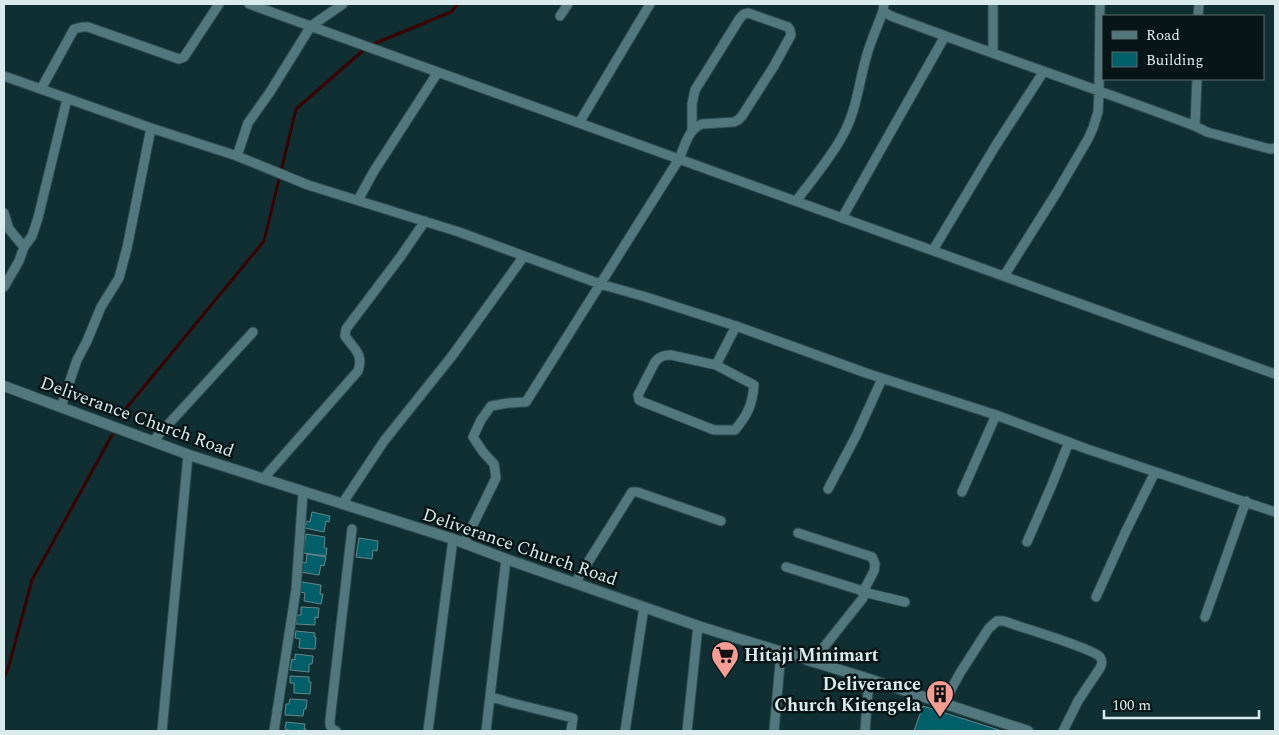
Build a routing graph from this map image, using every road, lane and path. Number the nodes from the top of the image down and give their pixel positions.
1 (219, 4) edge
2 (249, 4) edge
3 (344, 4) edge
4 (568, 4) edge
5 (650, 4) edge
6 (993, 4) edge
7 (1100, 4) edge
8 (884, 7) edge
9 (560, 16) dead end
10 (311, 26) junction
11 (946, 36) junction
12 (993, 53) junction
13 (1044, 71) junction
14 (438, 72) junction
15 (4, 76) edge
16 (1197, 80) edge
17 (41, 89) junction
18 (1099, 90) junction
19 (67, 98) junction
20 (579, 123) junction
21 (1196, 126) junction
22 (151, 128) junction
23 (692, 131) junction
24 (1274, 150) edge
25 (237, 156) junction
26 (679, 159) junction
27 (358, 200) junction
28 (796, 201) junction
29 (4, 214) edge
30 (842, 218) junction
31 (425, 221) junction
32 (24, 248) junction
33 (933, 250) junction
34 (524, 256) junction
35 (1004, 276) junction
36 (600, 284) junction
37 (4, 287) edge
38 (736, 326) junction
39 (253, 332) dead end
40 (716, 366) junction
41 (1275, 374) edge
42 (882, 379) junction
43 (4, 386) edge
44 (61, 407) junction
45 (996, 415) junction
46 (153, 442) junction
47 (1069, 442) junction
48 (188, 455) junction
49 (1155, 472) junction
50 (263, 480) junction
51 (828, 489) dead end
52 (303, 492) junction
53 (962, 492) dead end
54 (1246, 501) junction
55 (342, 504) junction
56 (1275, 512) edge
57 (721, 521) dead end
58 (352, 529) dead end
59 (798, 533) dead end
60 (453, 539) junction
61 (1027, 542) dead end
62 (464, 543) junction
63 (506, 559) junction
64 (786, 567) dead end
65 (575, 583) junction
66 (863, 592) junction
67 (1096, 597) dead end
68 (904, 602) dead end
69 (644, 607) junction
70 (1205, 617) dead end
71 (698, 626) junction
72 (781, 652) junction
73 (812, 662) junction
74 (868, 679) junction
75 (491, 697) junction
76 (943, 704) junction
77 (162, 731) edge
78 (274, 731) edge
79 (336, 731) edge
80 (428, 731) edge
81 (486, 731) edge
82 (571, 731) edge
83 (625, 731) edge
84 (687, 731) edge
85 (774, 731) edge
86 (865, 731) edge
87 (1028, 731) edge
88 (1063, 731) edge

1 - 17 street
2 - 10 street
3 - 10 street
4 - 9 street
5 - 20 street
6 - 12 street
7 - 18 street
8 - 11 street
8 - 28 street
10 - 14 street
10 - 25 street
11 - 12 street
11 - 30 street
12 - 13 street
13 - 18 street
13 - 33 street
14 - 20 street
14 - 27 street
15 - 17 street
16 - 21 street
17 - 19 street
18 - 21 street
18 - 35 street
19 - 22 street
19 - 32 street
20 - 26 street
21 - 24 street
22 - 25 street
22 - 44 street
23 - 23 street
23 - 26 street
25 - 27 street
26 - 28 street
26 - 36 street
27 - 31 street
28 - 30 street
29 - 32 street
30 - 33 street
31 - 34 street
31 - 50 street
32 - 37 street
33 - 35 street
34 - 36 street
34 - 55 street
35 - 41 street
36 - 38 street
36 - 62 street
38 - 40 street
38 - 42 street
39 - 46 street
40 - 40 street
42 - 45 street
42 - 51 street
43 - 44 street, Deliverance Church Road
44 - 46 street, Deliverance Church Road
45 - 47 street
45 - 53 street
46 - 48 street, Deliverance Church Road
47 - 49 street
47 - 61 street
48 - 50 street, Deliverance Church Road
48 - 77 street
49 - 54 street
49 - 67 street
50 - 52 street, Deliverance Church Road
52 - 55 street, Deliverance Church Road
52 - 78 street
54 - 56 street
54 - 70 street
55 - 60 street, Deliverance Church Road
57 - 65 street
58 - 79 street
59 - 66 street
60 - 62 street, Deliverance Church Road
60 - 80 street
62 - 63 street, Deliverance Church Road
63 - 65 street, Deliverance Church Road
63 - 75 street
64 - 66 street
65 - 69 street, Deliverance Church Road
66 - 68 street
66 - 73 street
69 - 71 street, Deliverance Church Road
69 - 83 street
71 - 72 street, Deliverance Church Road
71 - 84 street
72 - 73 street, Deliverance Church Road
72 - 85 street
73 - 74 street, Deliverance Church Road
74 - 76 street, Deliverance Church Road
74 - 86 street
75 - 81 street
75 - 82 street
76 - 87 street, Deliverance Church Road
76 - 88 street

